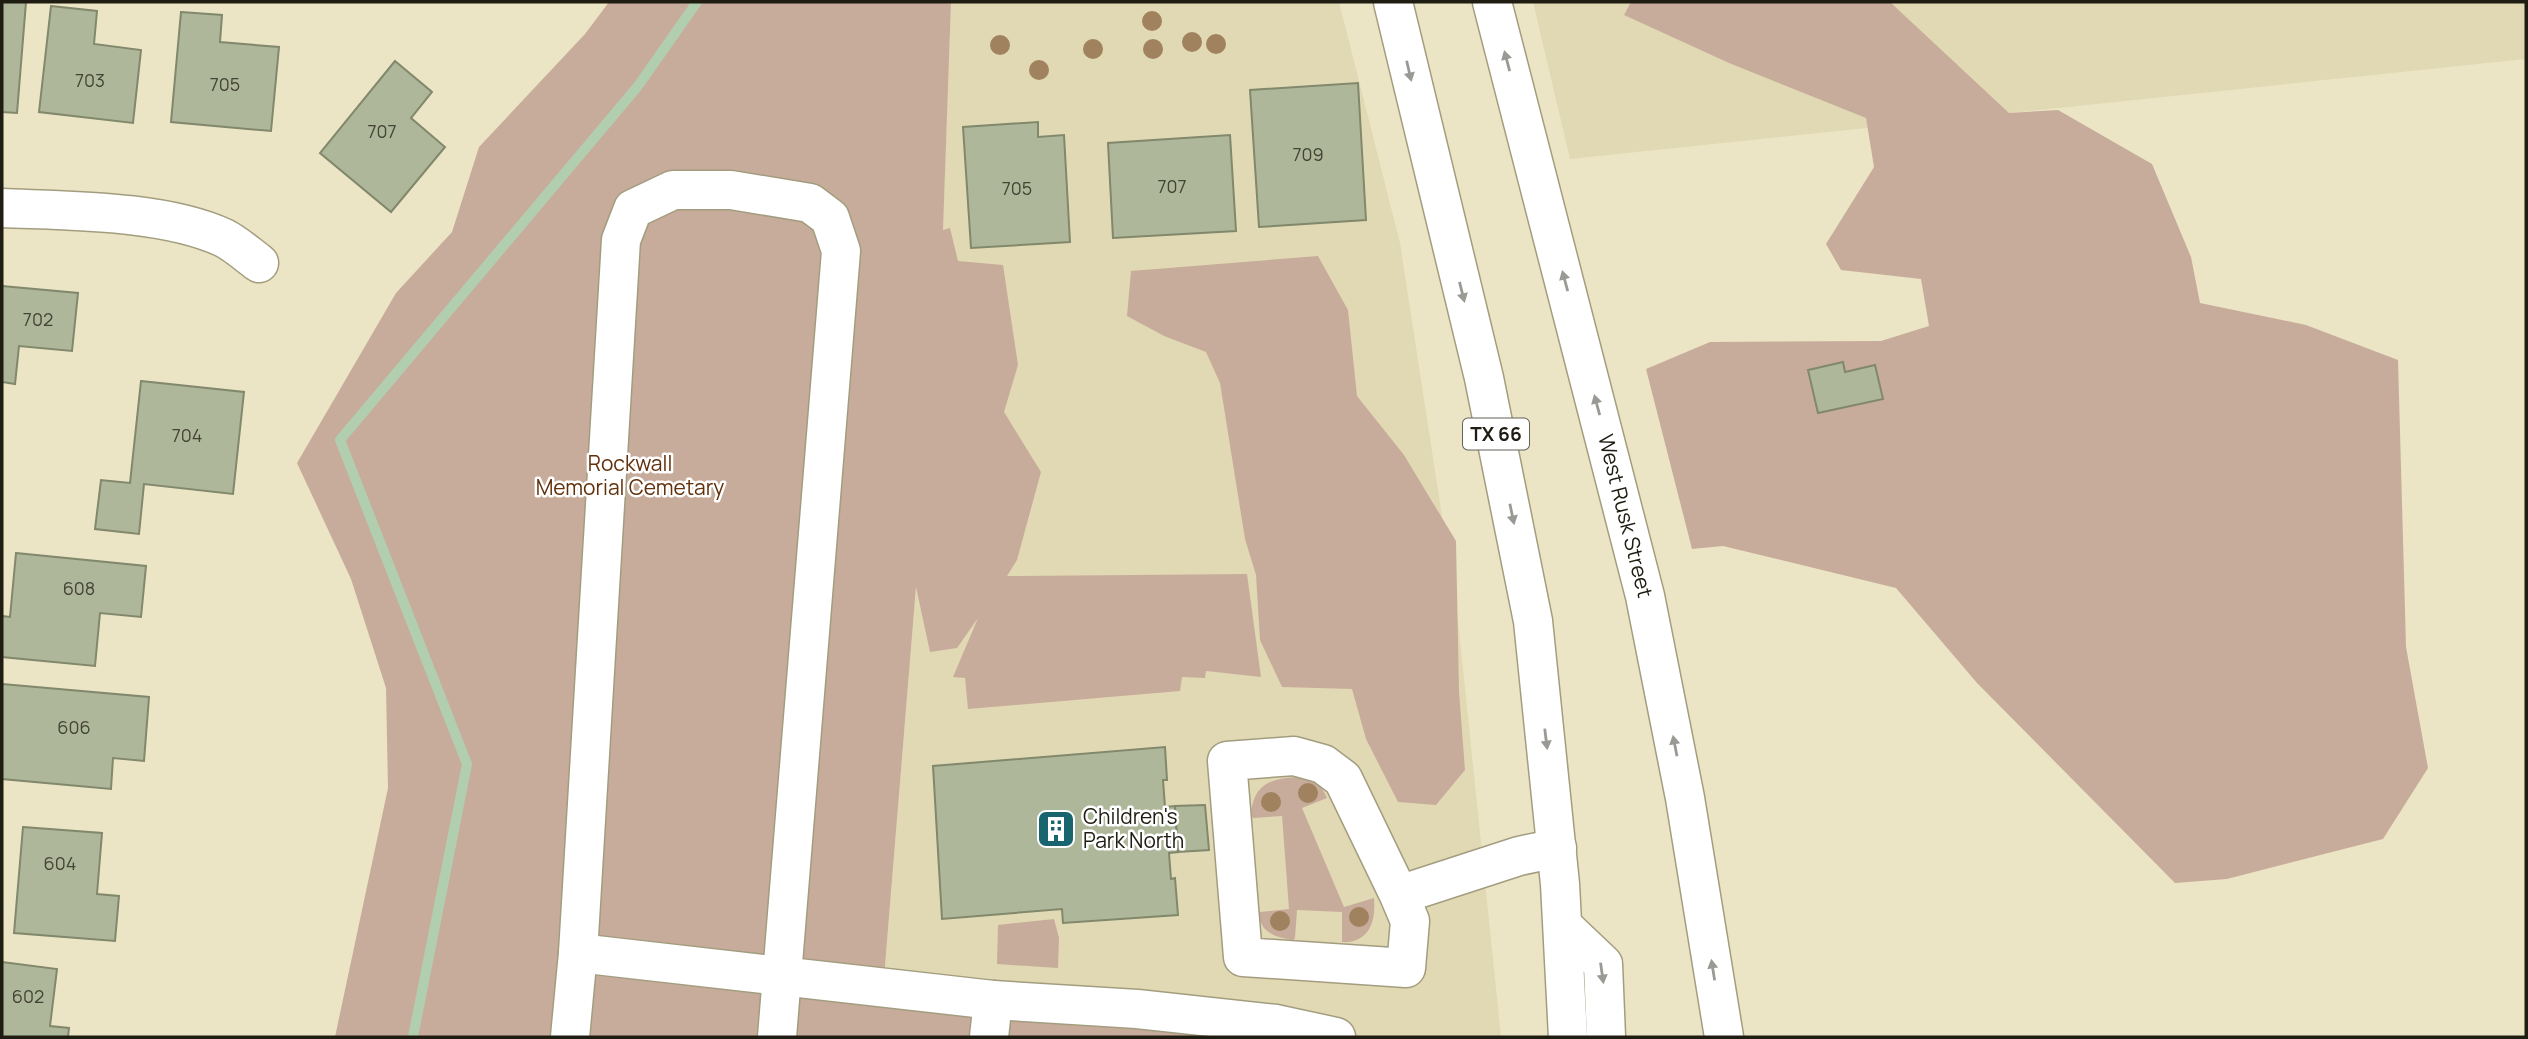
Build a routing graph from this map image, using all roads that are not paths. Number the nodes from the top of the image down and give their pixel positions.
1 (1393, 2) edge
2 (1492, 2) edge
3 (2, 208) edge
4 (259, 263) dead end
5 (1557, 848) junction
6 (1399, 895) junction
7 (1563, 926) junction
8 (578, 953) junction
9 (780, 974) junction
10 (993, 1000) junction
11 (1135, 1023) edge
12 (570, 1037) edge
13 (777, 1037) edge
14 (989, 1037) edge
15 (1336, 1037) edge
16 (1568, 1037) edge
17 (1606, 1037) edge
18 (1724, 1037) edge

1 -> 5 main road, TX 66
18 -> 2 main road, West Rusk Street
3 - 4 main road
5 - 6 main road
5 - 7 main road, TX 66
6 - 6 main road
7 - 16 main road, TX 66
7 -> 17 main road
8 - 9 main road
8 - 9 main road
8 - 12 main road
9 - 10 main road
9 - 13 main road
10 - 11 main road
10 - 14 main road
11 - 15 main road

